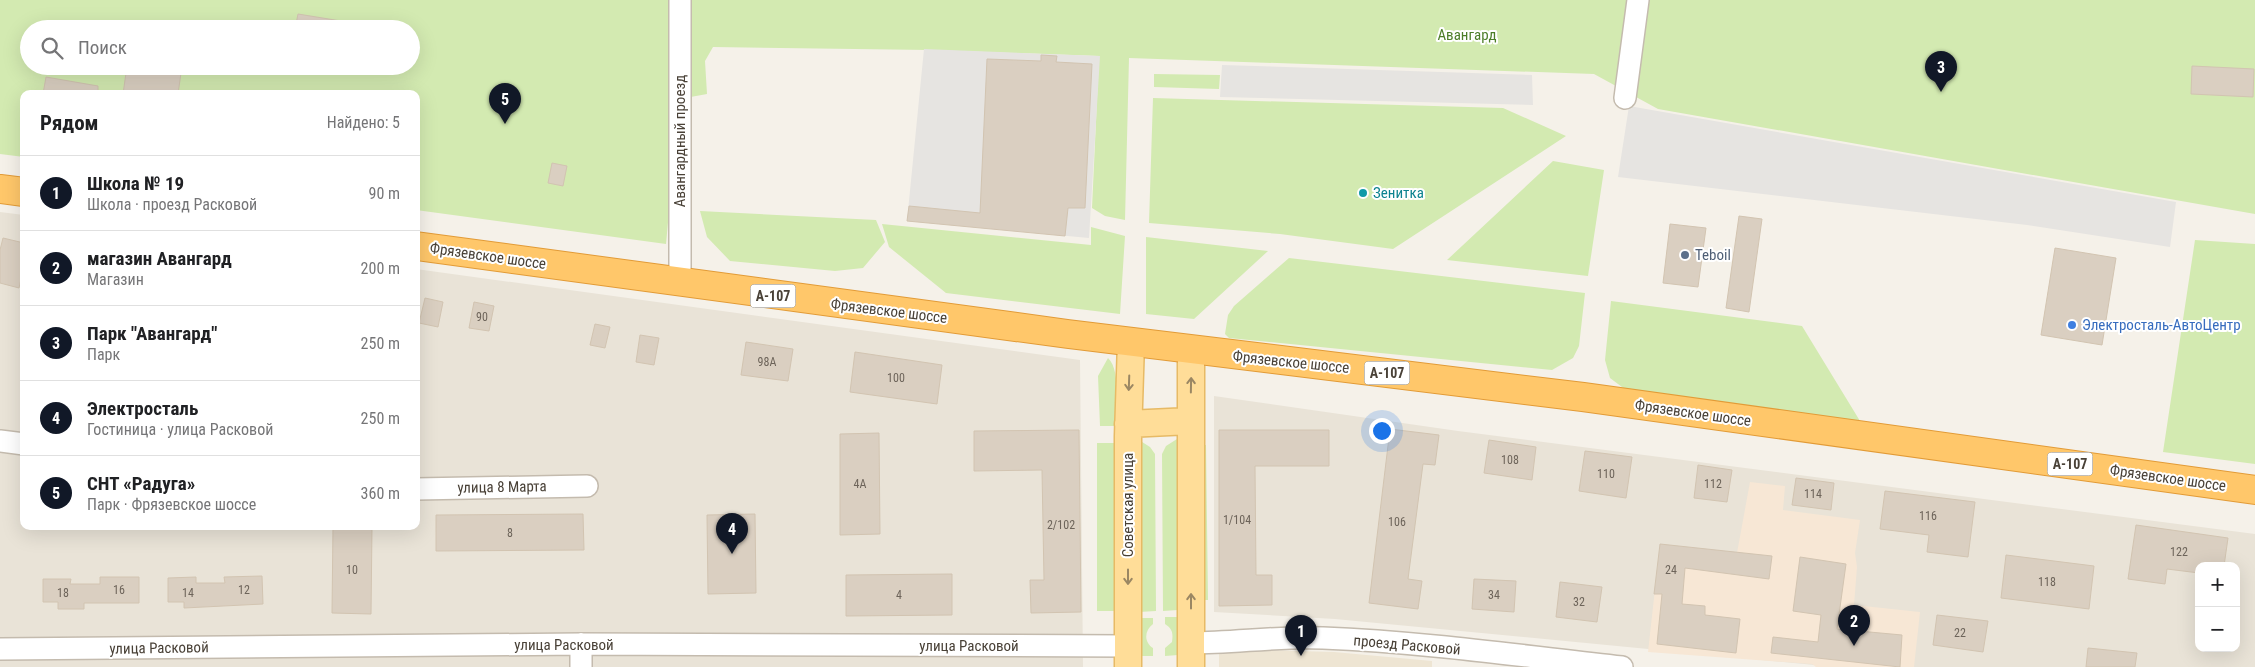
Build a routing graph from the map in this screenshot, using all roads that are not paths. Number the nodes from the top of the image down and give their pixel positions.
1 (680, 0) edge
2 (1638, 0) edge
3 (1625, 98) dead end
4 (0, 188) edge
5 (20, 191) edge
6 (420, 247) edge
7 (680, 283) junction
8 (1131, 342) junction
9 (1191, 350) junction
10 (1190, 420) junction
11 (1128, 424) junction
12 (0, 441) edge
13 (20, 444) edge
14 (587, 486) dead end
15 (420, 489) edge
16 (2255, 490) edge
17 (581, 644) junction
18 (0, 649) edge
19 (1191, 655) edge
20 (1128, 657) edge
21 (581, 667) edge
22 (1622, 667) edge

1 - 7 street, Авангардный проезд
2 - 3 street
4 - 5 highway
6 - 7 highway, Фрязевское шоссе / А-107
7 - 8 highway, Фрязевское шоссе / А-107
8 - 9 highway, Фрязевское шоссе / А-107
8 -> 11 main road, Советская улица
10 -> 9 main road
9 - 16 highway, Фрязевское шоссе / А-107
10 - 11 main road
19 -> 10 main road
11 -> 20 main road, Советская улица
12 - 13 street
14 - 15 street, улица 8 Марта
17 - 18 street, улица Расковой
17 - 20 street, улица Расковой
17 - 21 street
19 - 22 street, проезд Расковой

